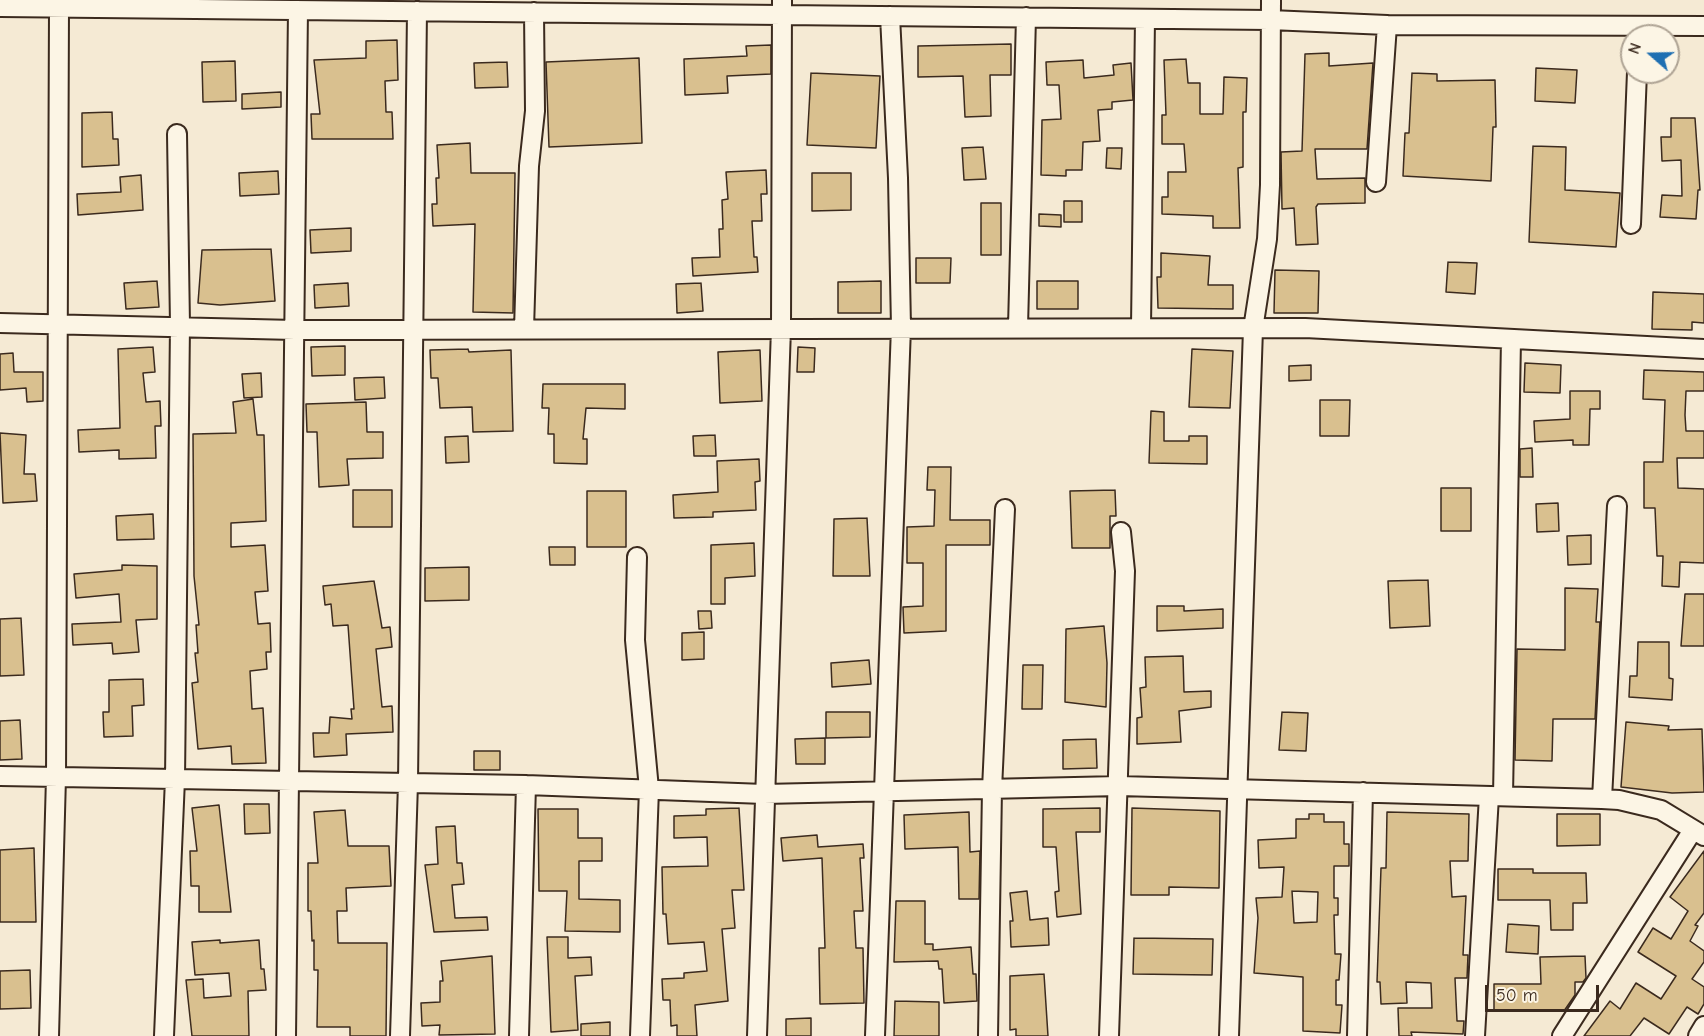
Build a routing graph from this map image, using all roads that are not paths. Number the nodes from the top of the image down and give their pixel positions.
1 (1271, 0) edge
2 (172, 4) edge
3 (473, 6) edge
4 (0, 7) edge
5 (783, 7) edge
6 (59, 8) junction
7 (1082, 9) edge
8 (298, 10) junction
9 (417, 11) junction
10 (534, 12) junction
11 (890, 16) junction
12 (1026, 17) junction
13 (1145, 19) junction
14 (1270, 20) junction
15 (1387, 25) junction
16 (1704, 26) edge
17 (1680, 28) edge
18 (1620, 31) edge
19 (1637, 84) edge
20 (177, 134) dead end
21 (1376, 182) dead end
22 (1631, 224) dead end
23 (0, 323) edge
24 (60, 324) junction
25 (180, 325) junction
26 (1141, 326) junction
27 (901, 327) junction
28 (1018, 327) junction
29 (781, 328) junction
30 (412, 329) junction
31 (524, 329) junction
32 (1253, 329) junction
33 (294, 330) junction
34 (1510, 339) junction
35 (1704, 349) edge
36 (1617, 506) dead end
37 (1005, 509) dead end
38 (1121, 532) dead end
39 (637, 557) dead end
40 (0, 776) edge
41 (56, 777) junction
42 (175, 779) junction
43 (290, 781) junction
44 (408, 783) junction
45 (526, 785) junction
46 (1119, 786) junction
47 (649, 789) junction
48 (992, 789) junction
49 (1239, 790) junction
50 (883, 792) junction
51 (1363, 792) junction
52 (764, 794) junction
53 (1496, 796) junction
54 (1602, 799) junction
55 (1699, 833) edge
56 (1704, 1026) edge
57 (49, 1036) edge
58 (164, 1036) edge
59 (286, 1036) edge
60 (400, 1036) edge
61 (519, 1036) edge
62 (640, 1036) edge
63 (757, 1036) edge
64 (875, 1036) edge
65 (988, 1036) edge
66 (1109, 1036) edge
67 (1229, 1036) edge
68 (1357, 1036) edge
69 (1475, 1036) edge
70 (1562, 1036) edge
71 (1698, 1036) edge

1 - 14 street
2 - 6 street
2 - 8 street
3 - 9 street
3 - 10 street
4 - 6 street
5 - 10 street
5 - 11 street
5 - 29 street
6 - 24 street
7 - 12 street
7 - 13 street
8 - 9 street
8 - 33 street
9 - 30 street
10 - 31 street
11 - 12 street
11 - 27 street
12 - 28 street
13 - 14 street
13 - 26 street
14 - 15 street
14 - 32 street
15 - 18 street
15 - 21 street
16 - 17 street
19 - 22 street
20 - 25 street
23 - 24 street
24 - 25 street
24 - 41 street
25 - 33 street
25 - 42 street
26 - 28 street
26 - 32 street
27 - 28 street
27 - 29 street
27 - 50 street
29 - 31 street
29 - 52 street
30 - 31 street
30 - 33 street
30 - 44 street
32 - 34 street
32 - 49 street
33 - 43 street
34 - 35 street
34 - 53 street
36 - 54 street
37 - 48 street
38 - 46 street
39 - 47 street
40 - 41 street
41 - 42 street
41 - 57 street
42 - 43 street
42 - 58 street
43 - 44 street
43 - 59 street
44 - 45 street
44 - 60 street
45 - 47 street
45 - 61 street
46 - 48 street
46 - 49 street
46 - 66 street
47 - 52 street
47 - 62 street
48 - 50 street
48 - 65 street
49 - 51 street
49 - 67 street
50 - 52 street
50 - 64 street
51 - 53 street
51 - 68 street
52 - 63 street
53 - 54 street
53 - 69 street
54 - 55 street
55 - 70 street
56 - 71 street

